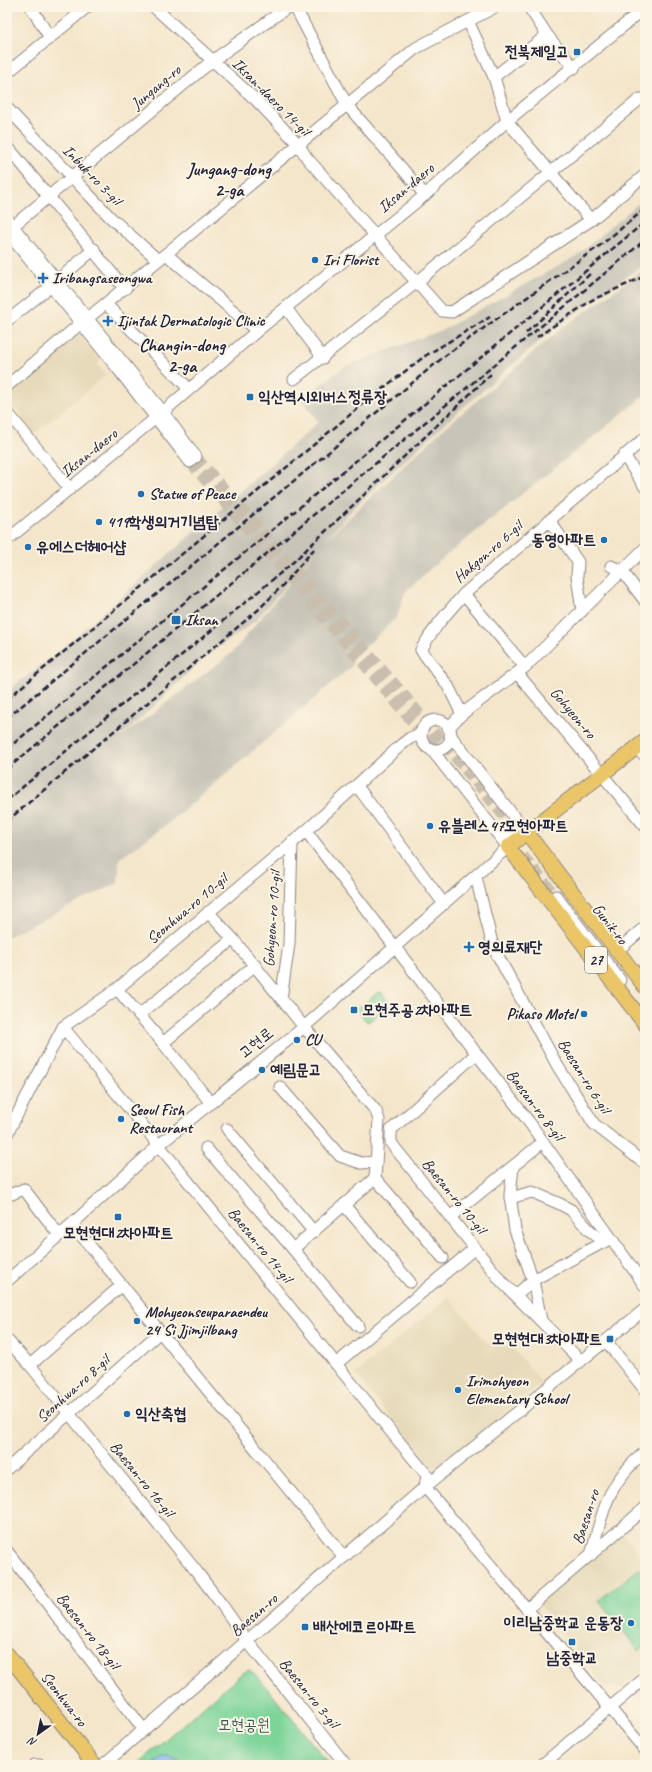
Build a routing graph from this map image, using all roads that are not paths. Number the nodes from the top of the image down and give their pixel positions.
1 (31, 7) edge
2 (87, 7) edge
3 (154, 7) edge
4 (288, 7) edge
5 (295, 7) edge
6 (495, 7) edge
7 (529, 7) edge
8 (645, 8) edge
9 (468, 21) junction
10 (547, 35) junction
11 (50, 38) junction
12 (212, 61) junction
13 (574, 68) junction
14 (7, 73) edge
15 (494, 76) junction
16 (645, 99) edge
17 (347, 105) junction
18 (7, 108) edge
19 (507, 121) junction
20 (298, 144) junction
21 (7, 146) edge
22 (551, 172) junction
23 (645, 175) edge
24 (71, 178) junction
25 (424, 195) junction
26 (49, 196) junction
27 (591, 220) junction
28 (9, 226) edge
29 (376, 234) junction
30 (94, 249) junction
31 (162, 257) junction
32 (417, 282) junction
33 (54, 284) junction
34 (125, 289) junction
35 (106, 304) junction
36 (286, 308) junction
37 (7, 321) edge
38 (84, 321) junction
39 (257, 331) junction
40 (323, 358) junction
41 (294, 379) dead end
42 (7, 386) edge
43 (189, 389) junction
44 (7, 412) edge
45 (159, 415) junction
46 (645, 438) edge
47 (624, 455) junction
48 (193, 459) tunnel mouth
49 (645, 487) edge
50 (70, 489) junction
51 (549, 520) junction
52 (7, 540) edge
53 (645, 548) edge
54 (611, 566) dead end
55 (622, 571) junction
56 (464, 594) junction
57 (645, 601) edge
58 (582, 611) junction
59 (521, 670) junction
60 (462, 714) junction
61 (449, 731) junction
62 (421, 734) junction
63 (642, 748) edge
64 (430, 749) junction
65 (602, 775) junction
66 (357, 786) junction
67 (514, 816) junction
68 (645, 826) edge
69 (306, 831) junction
70 (496, 832) junction
71 (527, 833) junction
72 (292, 842) junction
73 (508, 847) junction
74 (476, 877) junction
75 (558, 891) junction
76 (444, 904) junction
77 (208, 912) junction
78 (645, 926) edge
79 (233, 939) junction
80 (394, 947) junction
81 (618, 950) junction
82 (255, 965) junction
83 (645, 987) edge
84 (117, 989) junction
85 (645, 996) edge
86 (281, 999) junction
87 (645, 1014) edge
88 (139, 1015) junction
89 (645, 1024) edge
90 (304, 1026) junction
91 (63, 1027) junction
92 (163, 1043) junction
93 (476, 1054) junction
94 (280, 1087) dead end
95 (210, 1102) junction
96 (227, 1129) dead end
97 (7, 1134) edge
98 (543, 1142) junction
99 (159, 1145) junction
100 (206, 1148) dead end
101 (376, 1162) junction
102 (645, 1164) edge
103 (513, 1167) junction
104 (375, 1178) junction
105 (7, 1192) edge
106 (510, 1198) junction
107 (344, 1205) junction
108 (450, 1217) junction
109 (72, 1224) junction
110 (314, 1232) junction
111 (59, 1235) junction
112 (608, 1240) junction
113 (475, 1248) junction
114 (293, 1249) junction
115 (443, 1258) dead end
116 (7, 1280) edge
117 (534, 1280) junction
118 (410, 1282) dead end
119 (122, 1285) junction
120 (645, 1286) edge
121 (516, 1295) junction
122 (645, 1309) edge
123 (541, 1320) junction
124 (358, 1326) dead end
125 (160, 1332) junction
126 (7, 1340) edge
127 (606, 1341) junction
128 (581, 1361) junction
129 (336, 1364) junction
130 (30, 1365) junction
131 (645, 1390) edge
132 (69, 1414) junction
133 (645, 1452) edge
134 (7, 1468) edge
135 (425, 1487) junction
136 (645, 1508) edge
137 (7, 1551) edge
138 (591, 1555) junction
139 (344, 1557) junction
140 (527, 1609) junction
141 (248, 1642) junction
142 (7, 1654) edge
143 (645, 1678) edge
144 (609, 1708) junction
145 (144, 1730) junction
146 (645, 1750) edge
147 (34, 1765) edge
148 (40, 1765) edge
149 (95, 1765) edge
150 (103, 1765) edge
151 (346, 1765) edge
152 (542, 1765) edge

1 - 11 street
2 - 11 street
3 - 12 street, Iksan-daero 14-gil
4 - 12 street, Jungang-ro
5 - 17 street
6 - 9 street
7 - 10 street
8 - 13 street, Iksan-daero
9 - 15 street
9 - 17 street
10 - 13 street
10 - 15 street
11 - 14 street
12 - 20 street, Iksan-daero 14-gil
12 - 24 street, Jungang-ro
13 - 19 street, Iksan-daero
15 - 19 street
16 - 22 street
17 - 20 street
17 - 25 street
18 - 24 street, Inbuk-ro 3-gil
19 - 22 street
19 - 25 street, Iksan-daero
20 - 29 street, Iksan-daero 14-gil
20 - 31 street
21 - 26 street
22 - 27 street
22 - 32 street
23 - 27 street
24 - 26 street, Jungang-ro
24 - 31 street, Inbuk-ro 3-gil
25 - 29 street, Iksan-daero
26 - 28 street, Jungang-ro
26 - 30 street
27 - 32 street, Iksan-daero 14-gil
28 - 33 street, Jungang-ro
29 - 32 street, Iksan-daero 14-gil
29 - 36 street, Iksan-daero
30 - 33 street
30 - 34 street
31 - 34 street
31 - 39 street
32 - 40 street
33 - 37 street
33 - 38 street, Jungang-ro
34 - 35 street
35 - 38 street
35 - 43 street
36 - 39 street, Iksan-daero
36 - 40 street
38 - 42 street
38 - 45 street, Jungang-ro
39 - 43 street, Iksan-daero
40 - 41 street
43 - 45 street, Iksan-daero
44 - 50 street
45 - 48 street, Jungang-ro
45 - 50 street, Iksan-daero
46 - 47 street, Hakgon-ro 6-gil
47 - 49 street
47 - 51 street, Hakgon-ro 6-gil
50 - 52 street, Iksan-daero
51 - 56 street, Hakgon-ro 6-gil
51 - 58 street
53 - 55 street
54 - 55 street
55 - 57 street
55 - 58 street
56 - 59 street, Gohyeon-ro
56 - 60 street, Hakgon-ro 6-gil
58 - 59 street
59 - 60 street
59 - 65 street, Gohyeon-ro
60 - 61 street
61 - 62 street
61 - 64 street
61 - 67 street
62 - 64 street
62 - 66 street, Seonhwa-ro 10-gil
63 - 65 main road
64 - 70 street
65 - 68 street, Gohyeon-ro
65 - 71 main road
66 - 69 street, Seonhwa-ro 10-gil
66 - 76 street
67 - 70 street
67 - 71 street
69 - 72 street, Seonhwa-ro 10-gil
69 - 80 street, Baesan-ro 8-gil
70 - 73 street
71 - 73 main road, 고현로
71 - 75 main road, 27
72 - 77 street, Seonhwa-ro 10-gil
72 - 86 street, Gohyeon-ro 10-gil
73 - 74 street, 고현로
73 - 75 main road, 27
74 - 76 street, 고현로
74 - 102 street, Baesan-ro 6-gil
75 - 81 main road, 27
75 - 85 street, Gunik-ro
75 - 87 street, Gunik-ro
75 - 89 main road, 27
76 - 80 street, 고현로
77 - 79 street
77 - 84 street, Seonhwa-ro 10-gil
78 - 81 street
79 - 82 street
79 - 88 street
80 - 90 street, 고현로
80 - 93 street, Baesan-ro 8-gil
81 - 83 main road, 27
82 - 86 street
82 - 92 street
84 - 88 street
84 - 91 street, Seonhwa-ro 10-gil
86 - 90 street
88 - 92 street
90 - 95 street, 고현로
90 - 101 street
91 - 97 street, Seonhwa-ro 10-gil
91 - 99 street, Baesan-ro 14-gil
92 - 95 street
93 - 98 street, Baesan-ro 8-gil
93 - 108 street, Baesan-ro 10-gil
94 - 101 street
95 - 99 street, 고현로
96 - 110 street
98 - 103 street
98 - 112 street, Baesan-ro 8-gil
99 - 109 street, 고현로
99 - 129 street, Baesan-ro 14-gil
100 - 114 street
101 - 104 street
103 - 106 street
103 - 108 street
104 - 107 street
104 - 115 street
105 - 111 street
106 - 112 street
106 - 117 street
107 - 110 street
107 - 118 street
108 - 113 street, Baesan-ro 10-gil
109 - 111 street, 고현로
109 - 119 street
110 - 114 street
111 - 116 street, 고현로
112 - 117 street
112 - 120 street, Baesan-ro 8-gil
113 - 121 street, Baesan-ro 10-gil
113 - 129 street
114 - 124 street
117 - 121 street
117 - 123 street
119 - 125 street
119 - 130 street
121 - 123 street, Baesan-ro 10-gil
122 - 127 street, Baesan-ro
123 - 128 street, Baesan-ro 10-gil
125 - 132 street, Seonhwa-ro 8-gil
125 - 139 street
126 - 130 street, Baesan-ro 16-gil
127 - 128 street, Baesan-ro
127 - 131 street
128 - 135 street, Baesan-ro
129 - 135 street, Baesan-ro 14-gil
130 - 132 street, Baesan-ro 16-gil
132 - 134 street, Seonhwa-ro 8-gil
132 - 141 street, Baesan-ro 16-gil
133 - 138 street, Baesan-ro
135 - 139 street, Baesan-ro
135 - 140 street
136 - 138 street
137 - 145 street, Baesan-ro 18-gil
138 - 140 street, Baesan-ro
139 - 141 street, Baesan-ro
140 - 144 street
141 - 145 street, Baesan-ro
141 - 151 street, Baesan-ro 3-gil
142 - 149 main road, Seonhwa-ro
143 - 144 street
144 - 146 street
144 - 152 street
145 - 150 street, Baesan-ro
147 - 148 street

